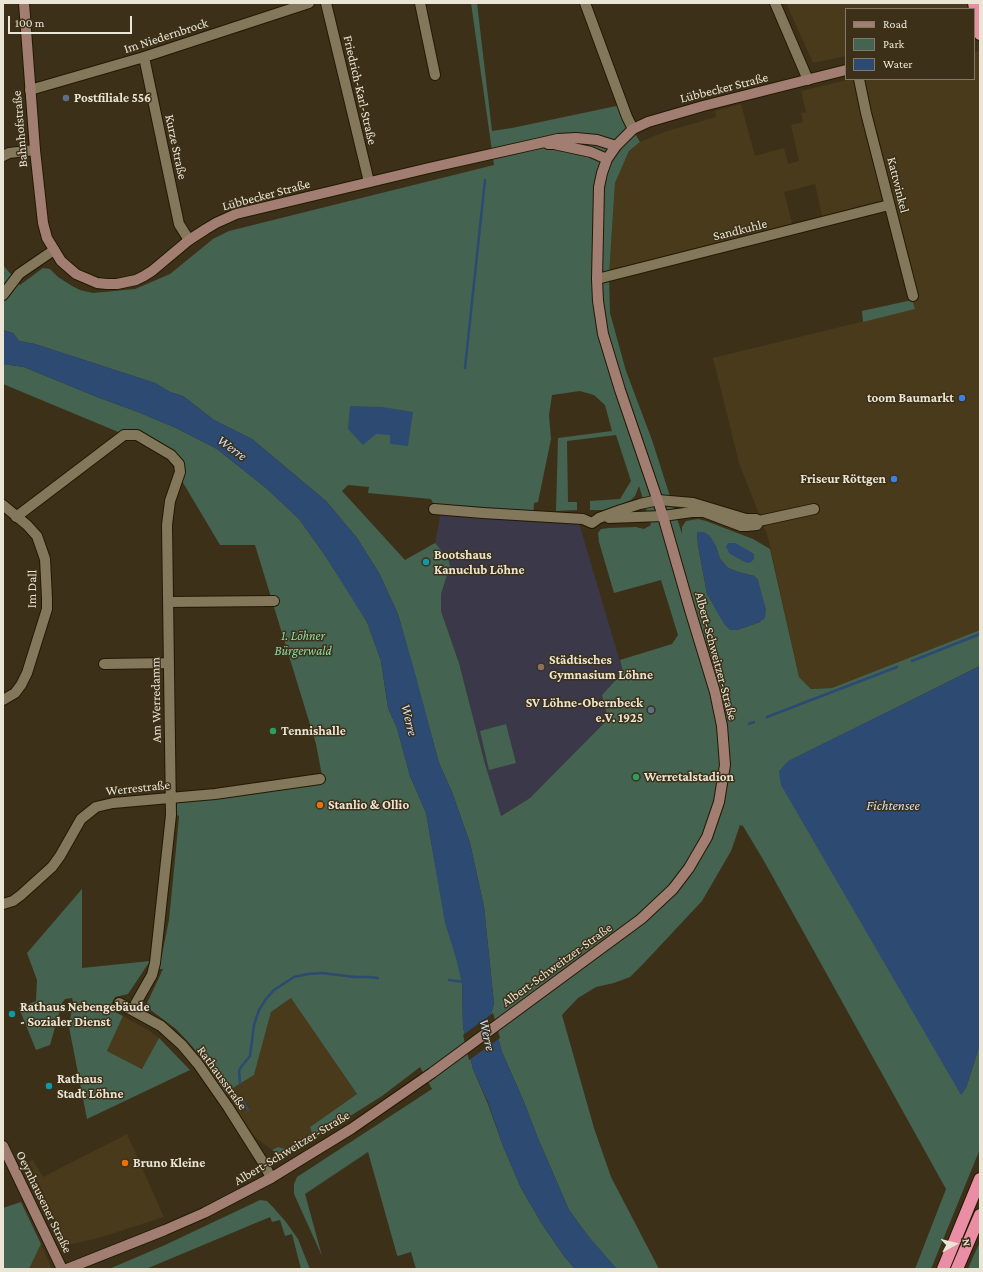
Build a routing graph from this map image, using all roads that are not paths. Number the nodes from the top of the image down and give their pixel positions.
1 (24, 3) edge
2 (309, 3) edge
3 (326, 3) edge
4 (420, 3) edge
5 (585, 3) edge
6 (775, 3) edge
7 (975, 8) edge
8 (980, 35) edge
9 (144, 57) junction
10 (845, 70) edge
11 (435, 75) dead end
12 (808, 80) junction
13 (859, 80) edge
14 (30, 90) junction
15 (633, 129) junction
16 (532, 144) junction
17 (616, 146) junction
18 (35, 150) junction
19 (3, 156) edge
20 (607, 159) junction
21 (369, 182) junction
22 (599, 187) joint
23 (889, 205) junction
24 (189, 240) junction
25 (54, 250) junction
26 (597, 279) junction
27 (3, 295) edge
28 (913, 296) dead end
29 (658, 500) junction
30 (3, 505) edge
31 (434, 509) dead end
32 (814, 509) dead end
33 (663, 516) junction
34 (16, 517) junction
35 (599, 518) junction
36 (759, 521) junction
37 (274, 601) dead end
38 (168, 602) junction
39 (104, 664) dead end
40 (169, 664) junction
41 (3, 700) edge
42 (320, 779) dead end
43 (171, 798) junction
44 (3, 904) edge
45 (119, 1003) dead end
46 (134, 1010) junction
47 (3, 1146) edge
48 (271, 1178) junction
49 (980, 1179) edge
50 (980, 1215) edge
51 (99, 1257) junction
52 (62, 1269) edge
53 (67, 1269) edge
54 (90, 1269) edge
55 (943, 1269) edge
56 (958, 1269) edge

1 - 14 main road, Bahnhofstraße
2 - 9 street, Im Niedernbrock
3 - 21 street, Friedrich-Karl-Straße
4 - 11 street
5 - 15 street
6 - 12 street
7 - 8 highway
9 - 14 street, Im Niedernbrock
9 - 24 street, Kurze Straße
10 - 12 main road, Lübbecker Straße
12 - 15 main road, Lübbecker Straße
13 - 23 street, Kattwinkel
14 - 18 main road, Bahnhofstraße
15 - 17 main road, Lübbecker Straße
16 - 17 main road, Lübbecker Straße
16 - 20 main road, Lübbecker Straße
16 - 21 main road, Lübbecker Straße
17 - 20 main road, Lübbecker Straße
18 - 19 street
18 - 25 main road, Bahnhofstraße
20 - 22 main road, Lübbecker Straße
21 - 24 main road, Lübbecker Straße
22 - 26 main road, Albert-Schweitzer-Straße
23 - 26 street, Sandkuhle
23 - 28 street, Kattwinkel
24 - 25 main road, Lübbecker Straße
25 - 27 street
26 - 29 main road, Albert-Schweitzer-Straße
29 - 33 main road, Albert-Schweitzer-Straße
29 - 35 street
29 - 36 street
30 - 34 street, Im Dall
31 - 35 street
32 - 36 street
33 - 35 street
33 - 36 street
33 - 48 main road, Albert-Schweitzer-Straße
34 - 38 street, Am Werredamm
34 - 41 street, Im Dall
37 - 38 street
38 - 40 street, Am Werredamm
39 - 40 street
40 - 43 street, Am Werredamm
42 - 43 street, Werrestraße
43 - 44 street, Werrestraße
43 - 46 street
45 - 46 street, Rathausstraße
46 - 48 street, Rathausstraße
47 - 52 main road, Oeynhausener Straße
48 - 51 main road, Albert-Schweitzer-Straße
49 - 55 highway
50 - 56 highway
51 - 53 main road, Albert-Schweitzer-Straße
51 - 54 main road

